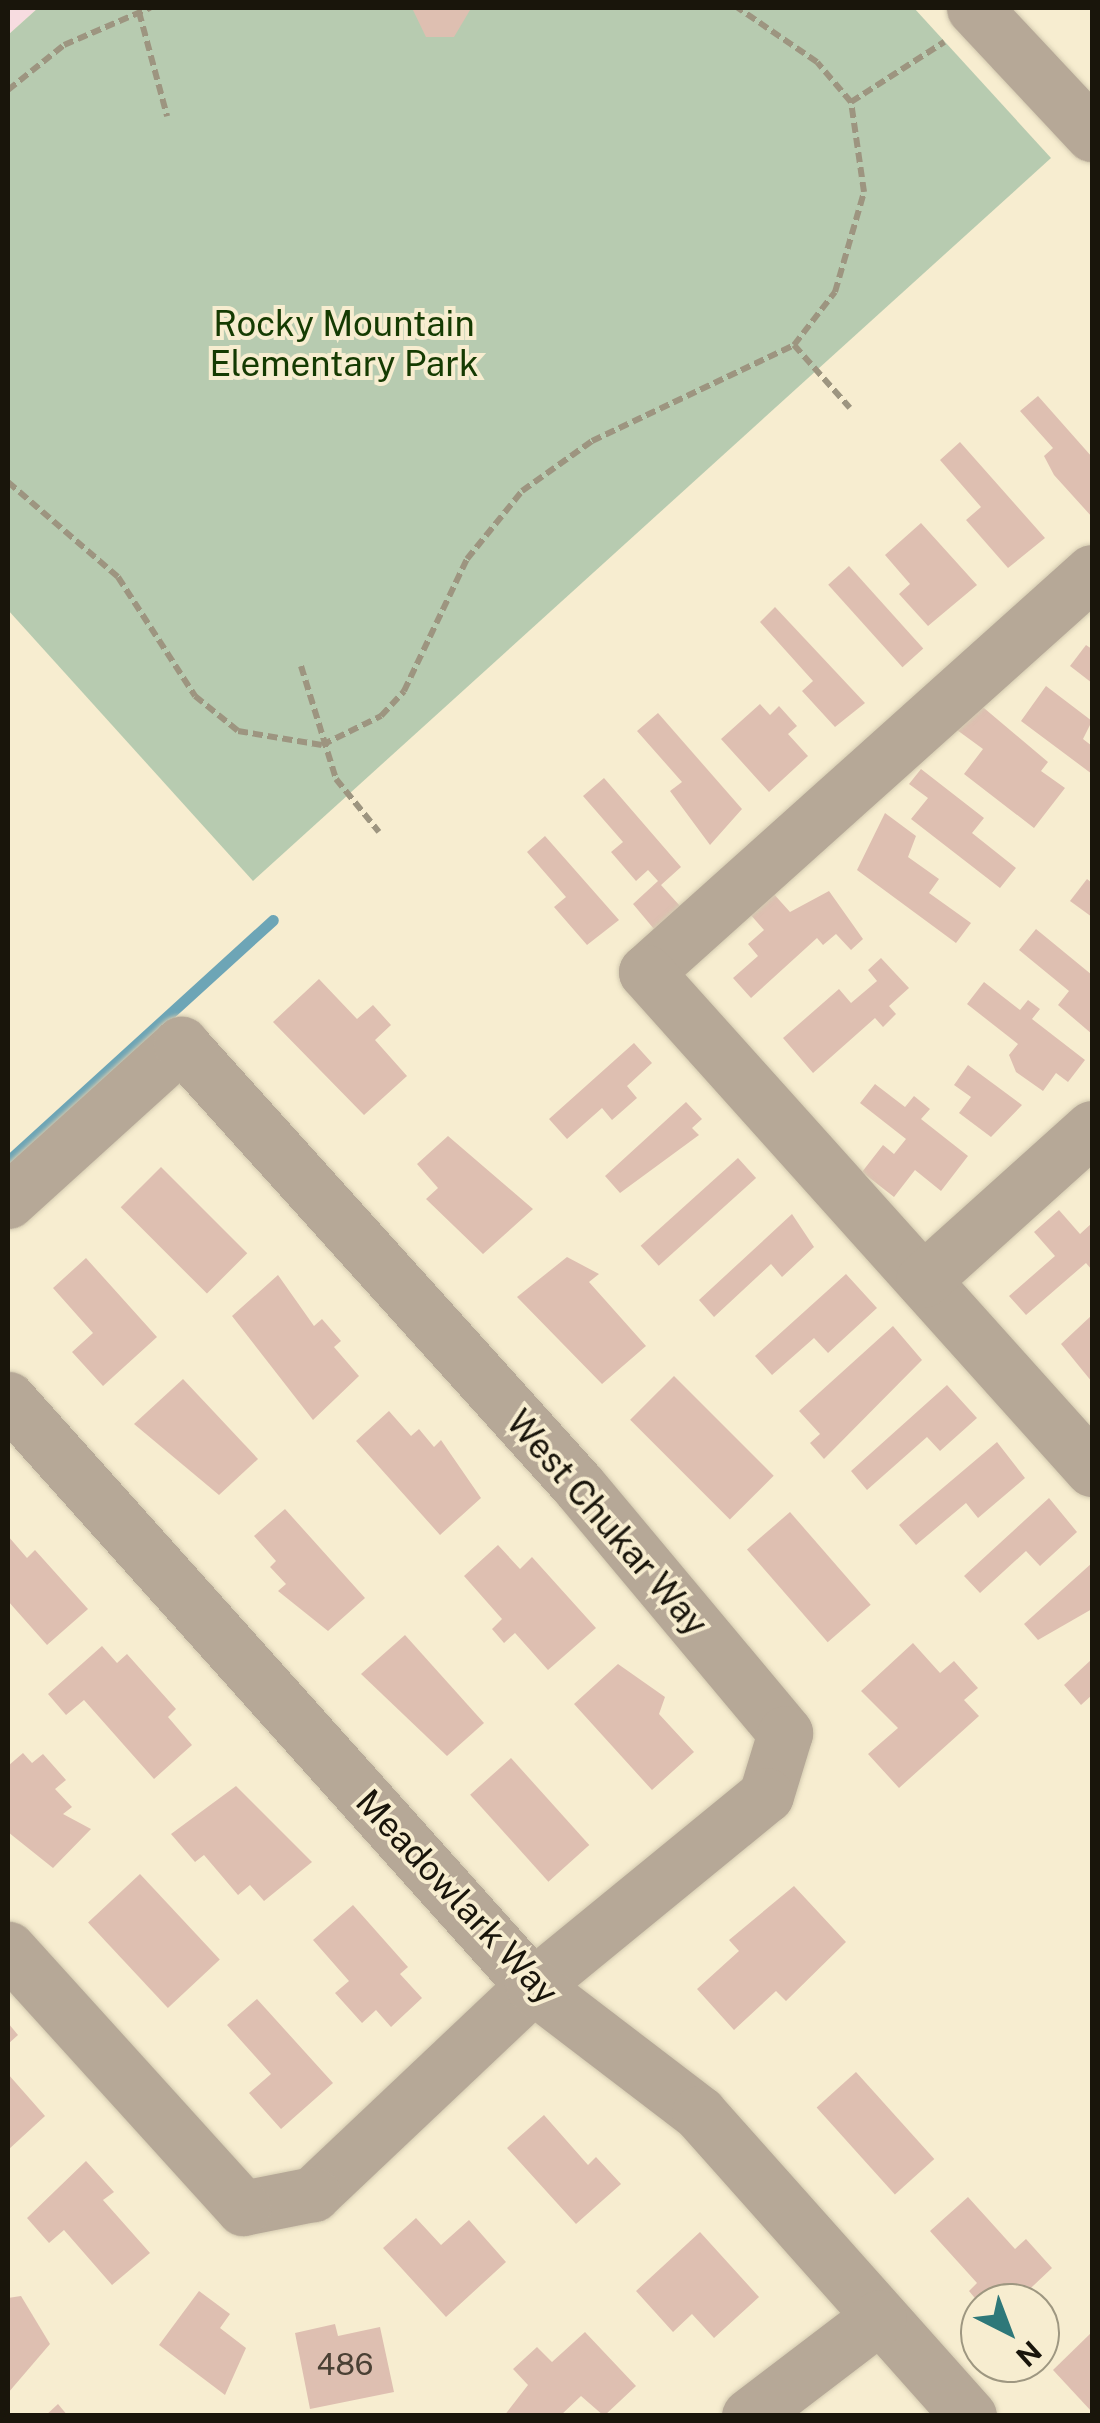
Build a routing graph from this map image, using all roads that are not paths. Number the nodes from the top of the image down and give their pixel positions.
1 (972, 18) edge
2 (1092, 134) edge
3 (1092, 572) edge
4 (1092, 1128) edge
5 (8, 1201) edge
6 (923, 1280) junction
7 (8, 1399) edge
8 (1092, 1469) edge
9 (8, 1949) edge
10 (532, 1986) junction
11 (879, 2317) junction
12 (748, 2416) edge
13 (969, 2416) edge

1 - 2 street
3 - 6 street
4 - 6 street
5 - 10 street, West Chukar Way
6 - 8 street
7 - 10 street, Meadowlark Way
9 - 10 street
10 - 11 street, Meadowlark Way
11 - 12 street
11 - 13 street, Meadowlark Way

